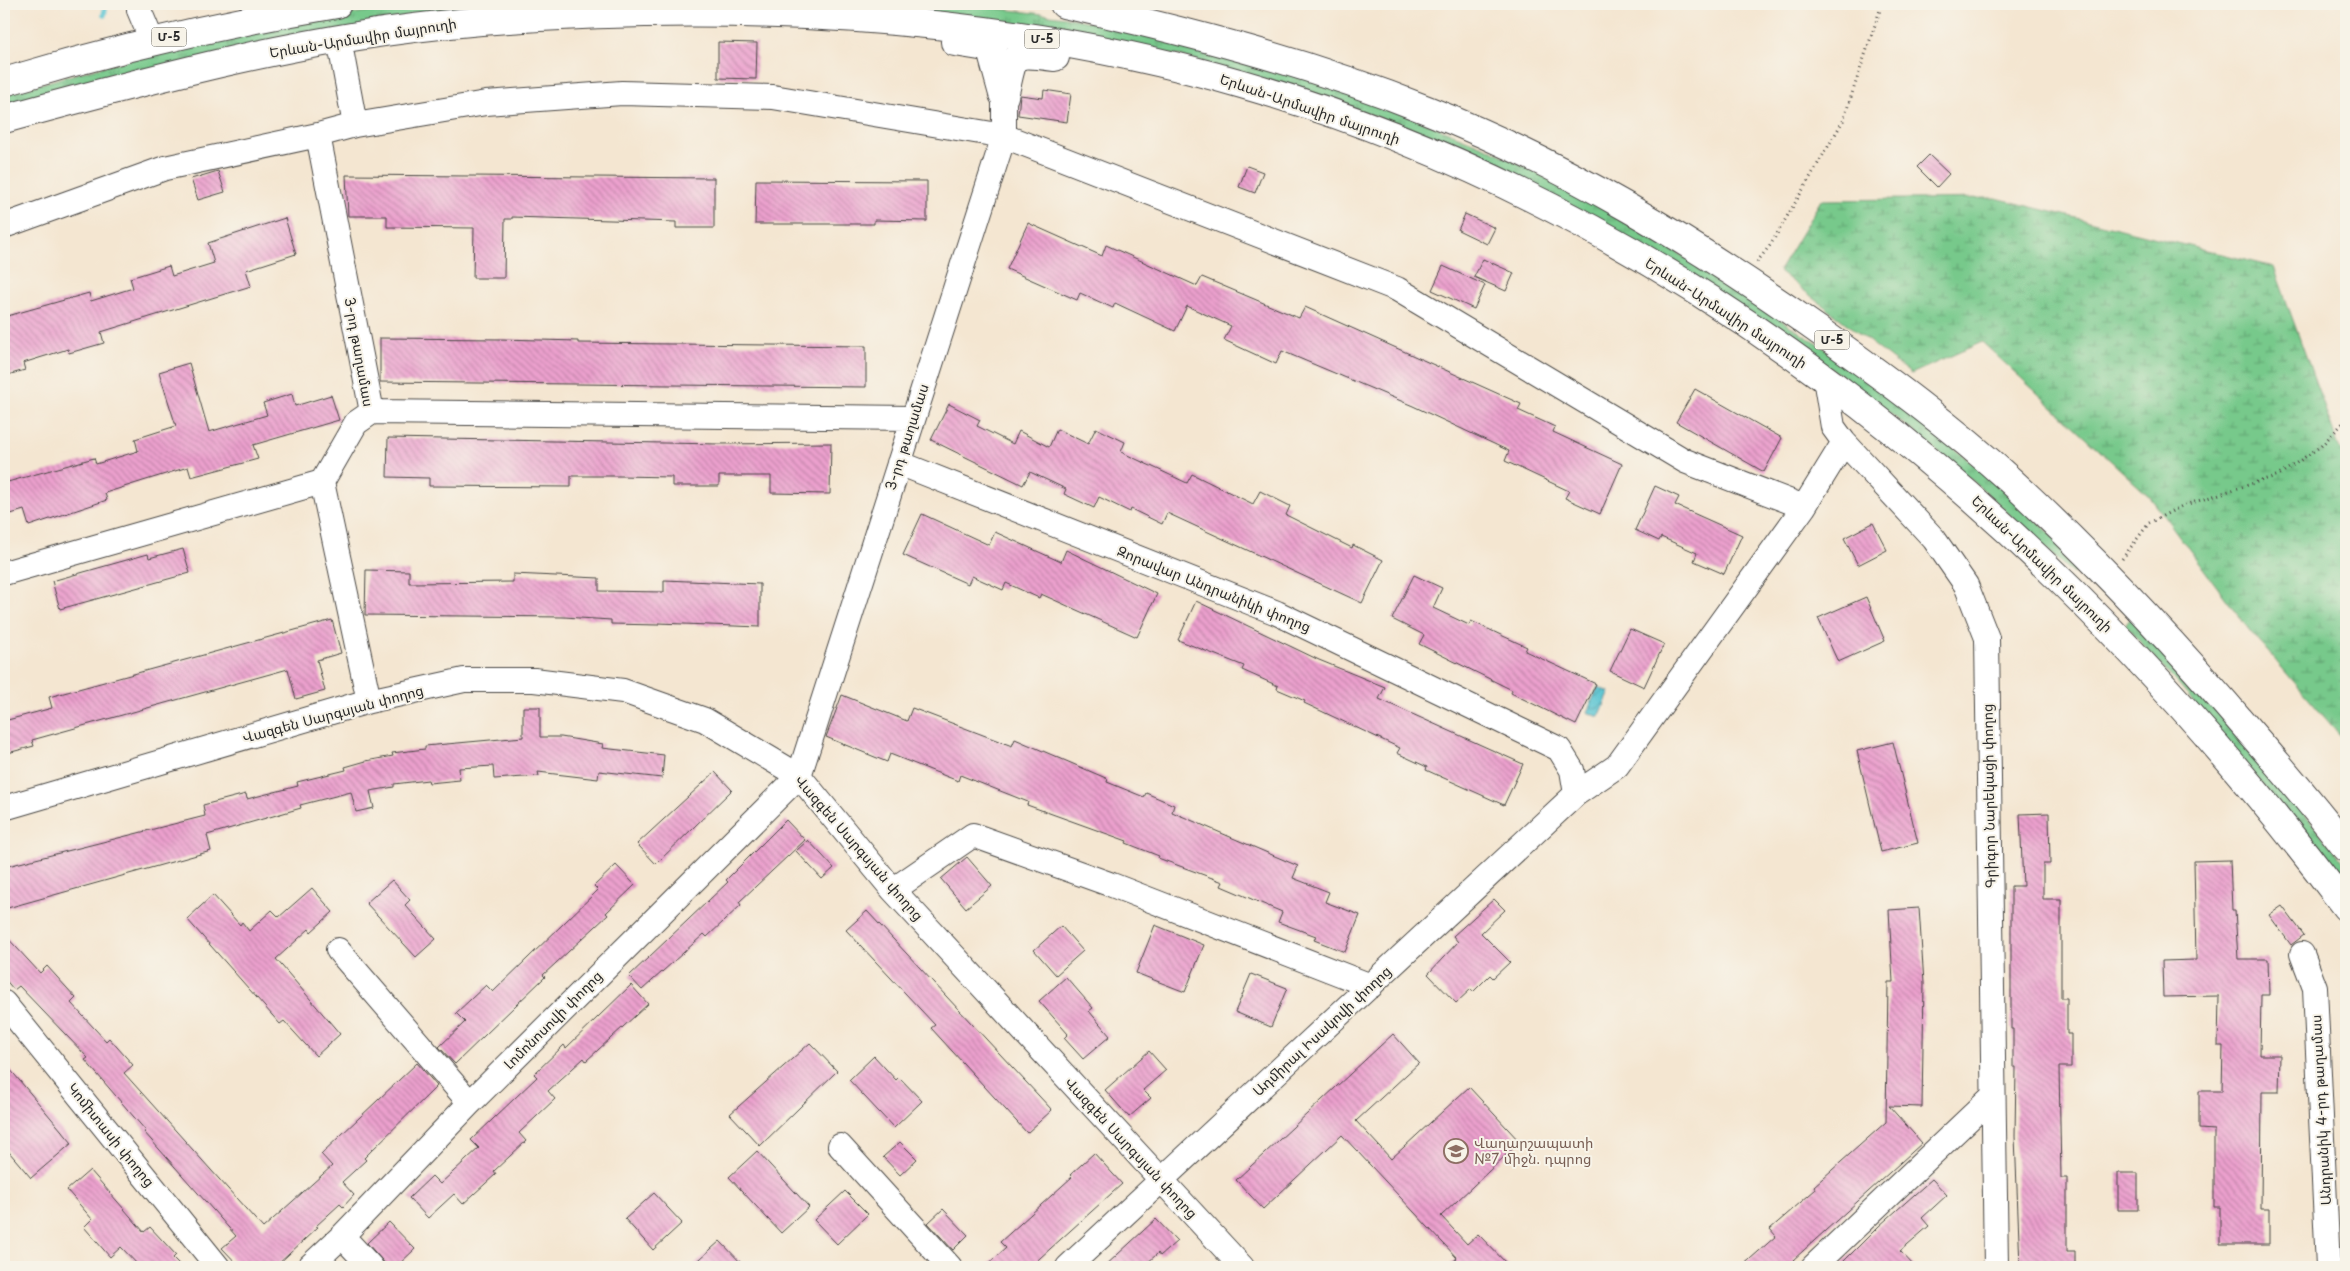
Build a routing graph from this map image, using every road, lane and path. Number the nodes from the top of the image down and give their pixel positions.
1 (140, 4) edge
2 (337, 4) edge
3 (1064, 4) edge
4 (1128, 4) edge
5 (1882, 4) edge
6 (869, 20) junction
7 (1181, 30) junction
8 (339, 39) junction
9 (152, 41) junction
10 (1212, 76) junction
11 (4, 82) edge
12 (1004, 96) junction
13 (4, 119) edge
14 (355, 125) junction
15 (318, 135) junction
16 (1004, 136) junction
17 (4, 226) edge
18 (1745, 278) junction
19 (1825, 378) junction
20 (372, 412) junction
21 (913, 418) junction
22 (2346, 420) edge
23 (1844, 442) junction
24 (899, 463) junction
25 (322, 482) junction
26 (1804, 507) junction
27 (4, 573) edge
28 (2109, 575) junction
29 (2086, 603) junction
30 (369, 701) junction
31 (799, 776) junction
32 (1576, 794) junction
33 (4, 808) edge
34 (2346, 848) edge
35 (893, 890) junction
36 (2346, 907) edge
37 (338, 950) dead end
38 (2302, 954) dead end
39 (1371, 986) junction
40 (4, 1002) edge
41 (1993, 1096) junction
42 (470, 1103) junction
43 (840, 1146) dead end
44 (1161, 1181) junction
45 (342, 1236) junction
46 (218, 1267) edge
47 (309, 1267) edge
48 (371, 1267) edge
49 (950, 1267) edge
50 (1068, 1267) edge
51 (1242, 1267) edge
52 (1813, 1267) edge
53 (1996, 1267) edge
54 (2328, 1267) edge

1 - 9 street
2 - 9 highway, Մ-5
3 - 7 highway, Մ-5
4 - 7 highway
5 - 18 path
6 - 8 highway, Երևան-Արմավիր մայրուղի / Մ-5
6 - 10 highway, Երևան-Արմավիր մայրուղի / Մ-5
6 - 12 highway
7 - 18 highway, Մ-5
8 - 13 highway, Երևան-Արմավիր մայրուղի / Մ-5
8 - 14 street
9 - 11 highway, Մ-5
10 - 12 highway
10 - 19 highway, Երևան-Արմավիր մայրուղի / Մ-5
12 - 16 street, 3-րդ թաղամաս
14 - 15 street
14 - 16 street
15 - 17 street
15 - 20 street, 3-րդ թաղամաս
16 - 21 street, 3-րդ թաղամաս
16 - 26 street
18 - 28 highway, Մ-5
19 - 23 street, Գրիգոր Նարեկացի փողոց
19 - 29 highway, Երևան-Արմավիր մայրուղի / Մ-5
20 - 21 street
20 - 25 street, 3-րդ թաղամաս
21 - 24 street, 3-րդ թաղամաս
22 - 28 path
23 - 26 street, Ադմիրալ Իսակովի փողոց
23 - 41 street, Գրիգոր Նարեկացի փողոց
24 - 31 street, 3-րդ թաղամաս
24 - 32 street, Զորավար Անդրանիկի փողոց
25 - 27 street
25 - 30 street
26 - 32 street, Ադմիրալ Իսակովի փողոց
28 - 29 highway
28 - 34 highway, Մ-5
29 - 36 highway, Երևան-Արմավիր մայրուղի / Մ-5
30 - 31 street, Վազգեն Սարգսյան փողոց
30 - 33 street, Վազգեն Սարգսյան փողոց
31 - 35 street, Վազգեն Սարգսյան փողոց
31 - 42 street, Լոմոնոսովի փողոց
32 - 39 street, Ադմիրալ Իսակովի փողոց
35 - 39 street
35 - 44 street, Վազգեն Սարգսյան փողոց
37 - 42 street
38 - 54 street, Անդրանիկ 4-րդ թաղամաս
39 - 44 street, Ադմիրալ Իսակովի փողոց
40 - 46 street, Կոմիտասի փողոց
41 - 52 street
41 - 53 street, Գրիգոր Նարեկացի փողոց
42 - 45 street, Լոմոնոսովի փողոց
43 - 49 street
44 - 50 street, Ադմիրալ Իսակովի փողոց
44 - 51 street, Վազգեն Սարգսյան փողոց
45 - 47 street, Լոմոնոսովի փողոց
45 - 48 street

